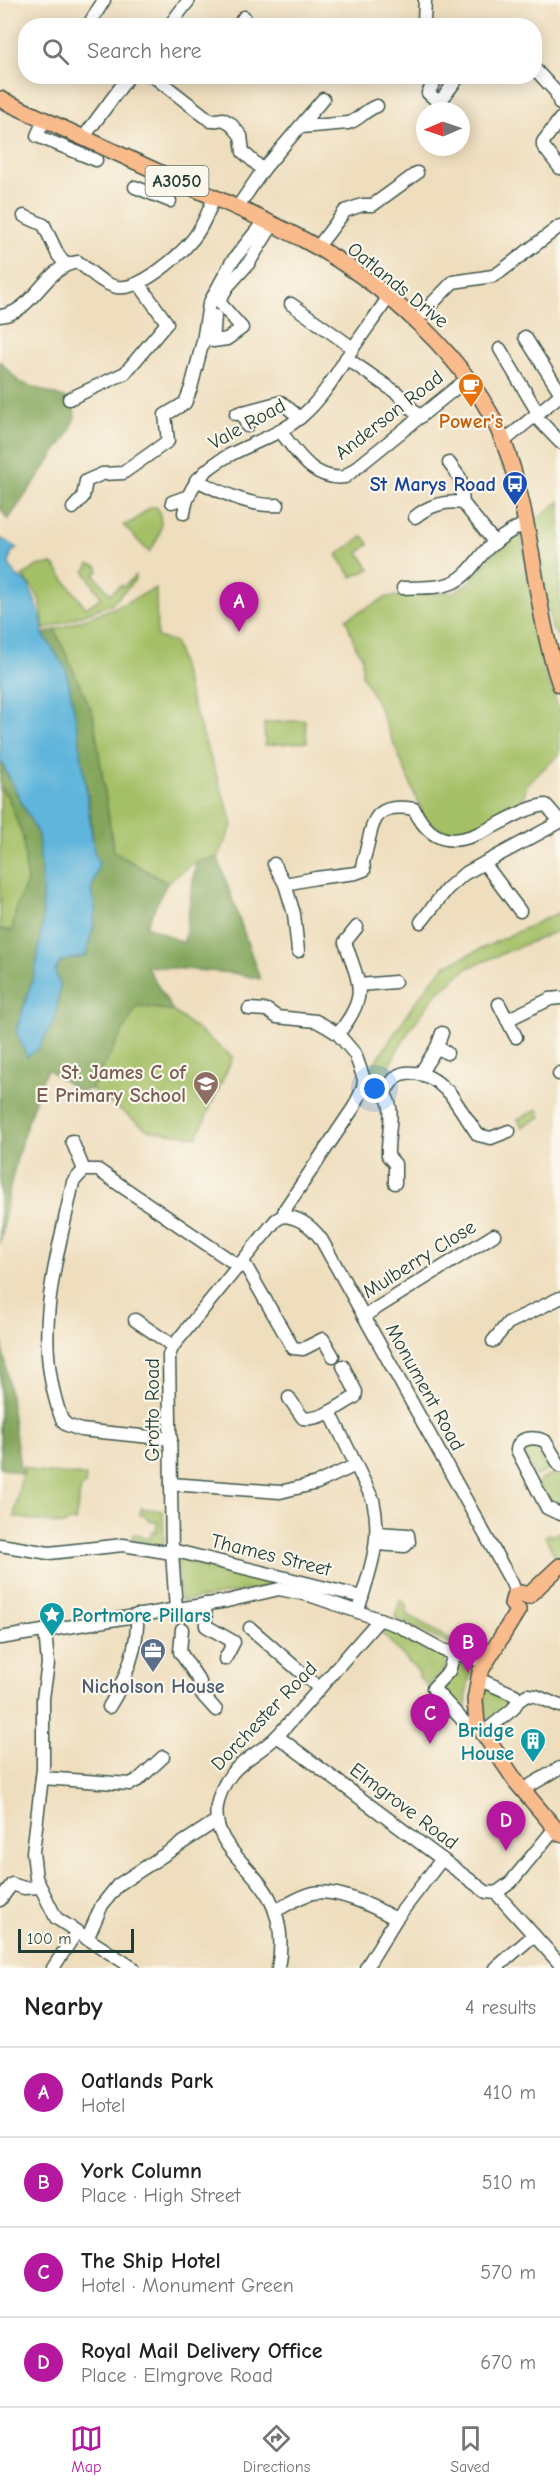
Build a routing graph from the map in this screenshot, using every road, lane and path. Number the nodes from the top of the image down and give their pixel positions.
1 (104, 0) edge
2 (189, 0) edge
3 (425, 0) edge
4 (93, 18) edge
5 (175, 18) edge
6 (424, 18) edge
7 (542, 77) edge
8 (123, 84) edge
9 (163, 84) edge
10 (433, 84) edge
11 (453, 84) edge
12 (0, 99) edge
13 (322, 99) dead end
14 (560, 104) edge
15 (377, 106) dead end
16 (560, 118) edge
17 (44, 120) junction
18 (301, 126) junction
19 (83, 138) junction
20 (96, 160) dead end
21 (560, 168) edge
22 (263, 170) junction
23 (417, 173) dead end
24 (162, 174) junction
25 (135, 187) dead end
26 (153, 194) junction
27 (214, 198) junction
28 (170, 201) dead end
29 (237, 208) junction
30 (24, 216) dead end
31 (269, 222) junction
32 (559, 229) edge
33 (317, 248) junction
34 (65, 264) junction
35 (139, 284) junction
36 (388, 298) junction
37 (219, 302) dead end
38 (291, 304) dead end
39 (0, 316) edge
40 (416, 320) junction
41 (525, 337) dead end
42 (500, 349) dead end
43 (349, 353) junction
44 (467, 379) junction
45 (560, 394) edge
46 (69, 399) dead end
47 (536, 414) junction
48 (420, 417) junction
49 (300, 418) junction
50 (247, 426) dead end
51 (280, 432) junction
52 (504, 441) junction
53 (560, 442) edge
54 (449, 463) dead end
55 (196, 480) junction
56 (186, 497) junction
57 (172, 501) dead end
58 (463, 503) junction
59 (278, 505) dead end
60 (74, 508) dead end
61 (184, 513) dead end
62 (415, 517) dead end
63 (526, 523) junction
64 (495, 543) junction
65 (403, 588) dead end
66 (560, 685) edge
67 (560, 821) edge
68 (484, 863) junction
69 (274, 864) dead end
70 (285, 884) junction
71 (520, 911) dead end
72 (421, 922) dead end
73 (357, 927) dead end
74 (298, 951) dead end
75 (395, 982) dead end
76 (359, 985) junction
77 (560, 998) edge
78 (499, 1004) dead end
79 (249, 1009) dead end
80 (507, 1020) junction
81 (442, 1033) dead end
82 (338, 1034) junction
83 (516, 1037) dead end
84 (420, 1074) junction
85 (363, 1088) junction
86 (384, 1092) junction
87 (509, 1131) dead end
88 (72, 1141) dead end
89 (84, 1170) junction
90 (395, 1183) dead end
91 (283, 1216) junction
92 (494, 1235) dead end
93 (242, 1265) junction
94 (560, 1298) edge
95 (364, 1317) junction
96 (135, 1320) dead end
97 (493, 1341) dead end
98 (173, 1347) junction
99 (333, 1356) dead end
100 (343, 1366) dead end
101 (290, 1398) dead end
102 (330, 1412) junction
103 (171, 1438) junction
104 (356, 1465) junction
105 (560, 1466) edge
106 (171, 1484) junction
107 (560, 1514) edge
108 (0, 1545) edge
109 (172, 1552) junction
110 (560, 1566) edge
111 (522, 1595) junction
112 (362, 1597) junction
113 (205, 1604) junction
114 (176, 1609) junction
115 (358, 1611) junction
116 (137, 1615) junction
117 (380, 1619) junction
118 (250, 1628) dead end
119 (182, 1629) dead end
120 (45, 1630) junction
121 (0, 1638) edge
122 (454, 1654) junction
123 (225, 1659) dead end
124 (485, 1662) junction
125 (478, 1679) junction
126 (319, 1688) junction
127 (518, 1701) junction
128 (560, 1706) edge
129 (109, 1707) dead end
130 (216, 1710) dead end
131 (480, 1728) junction
132 (277, 1736) junction
133 (163, 1756) dead end
134 (560, 1768) edge
135 (42, 1778) junction
136 (522, 1790) junction
137 (216, 1821) junction
138 (558, 1831) edge
139 (442, 1859) junction
140 (40, 1887) junction
141 (496, 1893) junction
142 (0, 1900) edge
143 (275, 1911) junction
144 (396, 1919) junction
145 (534, 1935) junction
146 (82, 1936) junction
147 (560, 1964) edge
148 (53, 1968) edge
149 (133, 1968) edge
150 (278, 1968) edge
151 (366, 1968) edge
152 (496, 1968) edge

1 - 4 street
2 - 5 street
3 - 6 street
7 - 14 street
8 - 19 street
9 - 22 street
10 - 11 street
12 - 17 main road, Oatlands Drive / A3050
13 - 18 street
15 - 18 street
16 - 21 street
17 - 19 main road, Oatlands Drive / A3050
17 - 20 street
18 - 22 street
19 - 24 main road, Oatlands Drive / A3050
22 - 29 street
23 - 33 street
24 - 26 street
24 - 27 main road, Oatlands Drive / A3050
25 - 26 street
26 - 28 street
27 - 29 main road, Oatlands Drive / A3050
27 - 35 street
29 - 31 main road, Oatlands Drive / A3050
30 - 34 street
31 - 33 main road, Oatlands Drive / A3050
31 - 37 street
31 - 60 street
32 - 40 street
33 - 36 main road, Oatlands Drive / A3050
34 - 35 street
34 - 39 street
35 - 46 street
36 - 40 main road, Oatlands Drive / A3050
36 - 43 street, Vale Road
38 - 43 street
40 - 44 main road, Oatlands Drive / A3050
41 - 45 street
42 - 47 street
43 - 48 street
43 - 49 street, Vale Road
44 - 48 street, Anderson Road
44 - 52 main road, Oatlands Drive / A3050
45 - 47 street
47 - 52 street
47 - 53 street
48 - 51 street, Anderson Road
49 - 50 street
49 - 51 street, Vale Road
51 - 55 street, Vale Road
52 - 63 main road, Oatlands Drive / A3050
54 - 58 street
55 - 56 street, Vale Road
55 - 59 street
56 - 57 street
56 - 61 street, Vale Road
58 - 62 street
58 - 64 street
63 - 64 street
63 - 66 main road, Oatlands Drive / A3050
64 - 65 street
67 - 68 street
67 - 70 street
68 - 71 street
68 - 72 street
69 - 70 street
70 - 74 street
73 - 76 street
75 - 76 street
76 - 82 street
77 - 80 street
78 - 80 street
79 - 82 street
80 - 83 street
81 - 84 street
82 - 85 street
84 - 86 street
84 - 87 street
85 - 86 street
85 - 91 street, Grotto Road
86 - 90 street
88 - 89 street
89 - 93 street
89 - 103 street
91 - 93 street, Grotto Road
91 - 95 street, Monument Road
92 - 95 street, Mulberry Close
93 - 98 street, Grotto Road
93 - 99 street
94 - 97 street
95 - 111 street, Monument Road
96 - 98 street
98 - 103 street, Grotto Road
100 - 102 street
101 - 102 street
102 - 104 street
103 - 106 street, Grotto Road
104 - 106 street
104 - 112 street
105 - 107 street
106 - 109 street, Grotto Road
108 - 109 street, Thames Street
109 - 112 street, Thames Street
109 - 114 street, Grotto Road
110 - 111 main road
111 - 124 main road
112 - 115 street
113 - 114 street, Thames Street
113 - 115 street, Thames Street
113 - 123 street
114 - 116 street, Thames Street
115 - 117 street, Thames Street
116 - 120 street, Thames Street
116 - 129 street
117 - 122 street, Thames Street
117 - 126 street, Dorchester Road
118 - 126 street
119 - 130 street
120 - 121 street, Thames Street
120 - 135 street
122 - 124 street, Thames Street
122 - 131 street
124 - 125 main road
125 - 127 street
125 - 131 main road
126 - 132 street, Dorchester Road
127 - 128 street
127 - 131 street
131 - 136 main road
132 - 137 street, Dorchester Road
132 - 139 street, Elmgrove Road
133 - 135 street
134 - 136 street
135 - 140 street
136 - 138 main road
137 - 143 street
137 - 146 street
138 - 141 street
139 - 141 street, Elmgrove Road
139 - 144 street
140 - 142 street
140 - 146 street
141 - 145 street
143 - 144 street
143 - 150 street
144 - 151 street
145 - 147 street
145 - 152 street
146 - 148 street
146 - 149 street

